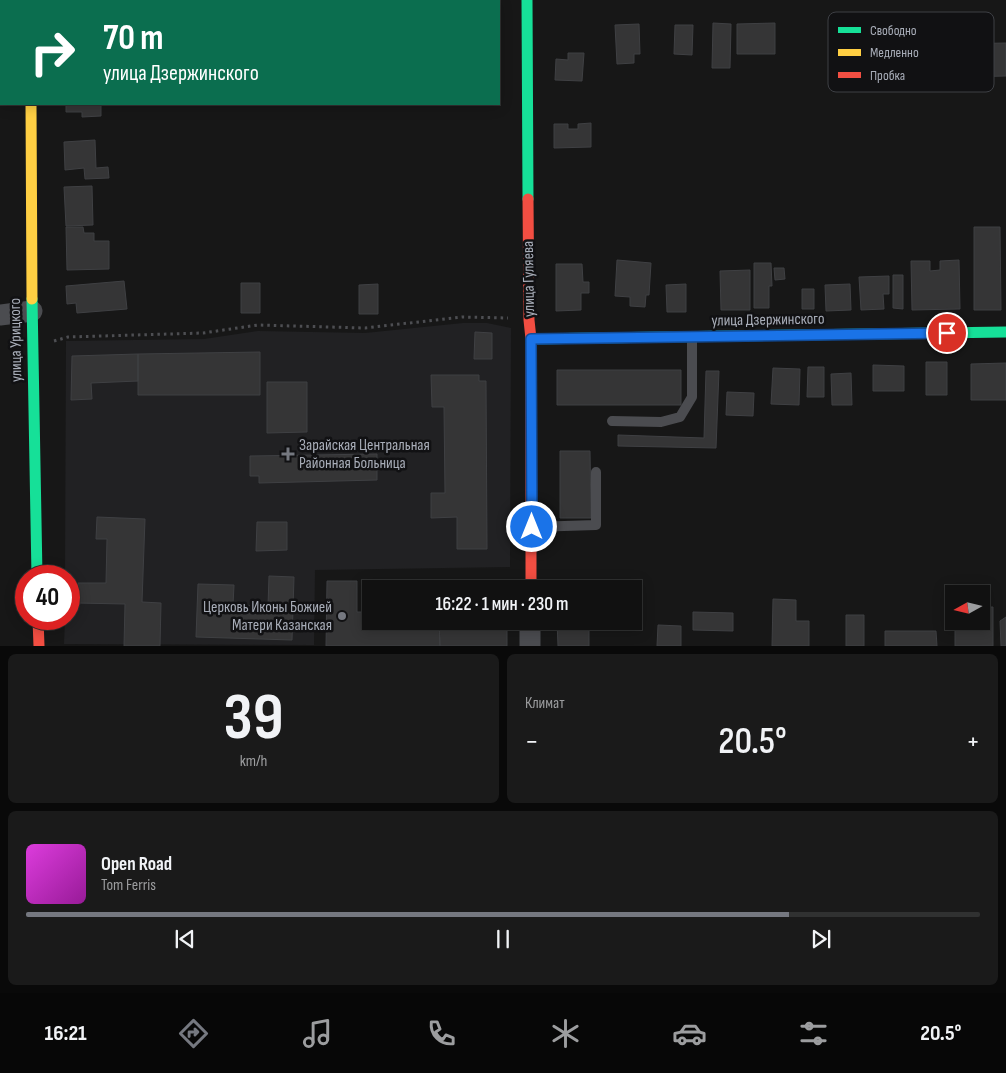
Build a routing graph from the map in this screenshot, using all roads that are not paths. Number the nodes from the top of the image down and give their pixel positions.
1 (527, 0) edge
2 (30, 105) edge
3 (32, 311) junction
4 (0, 315) edge
5 (1006, 332) edge
6 (692, 338) junction
7 (531, 339) junction
8 (612, 421) dead end
9 (596, 472) dead end
10 (532, 527) junction
11 (37, 565) edge
12 (531, 580) edge
13 (38, 630) edge
14 (530, 630) edge
15 (39, 646) edge
16 (530, 646) edge

1 - 7 street, улица Гуляева
2 - 3 street, улица Урицкого
3 - 4 street
3 - 11 street, улица Урицкого
5 - 6 street, улица Дзержинского
6 - 7 street, улица Дзержинского
6 - 8 lane
7 - 10 street, улица Гуляева
9 - 10 lane
10 - 12 street, улица Гуляева
13 - 15 street
14 - 16 street

